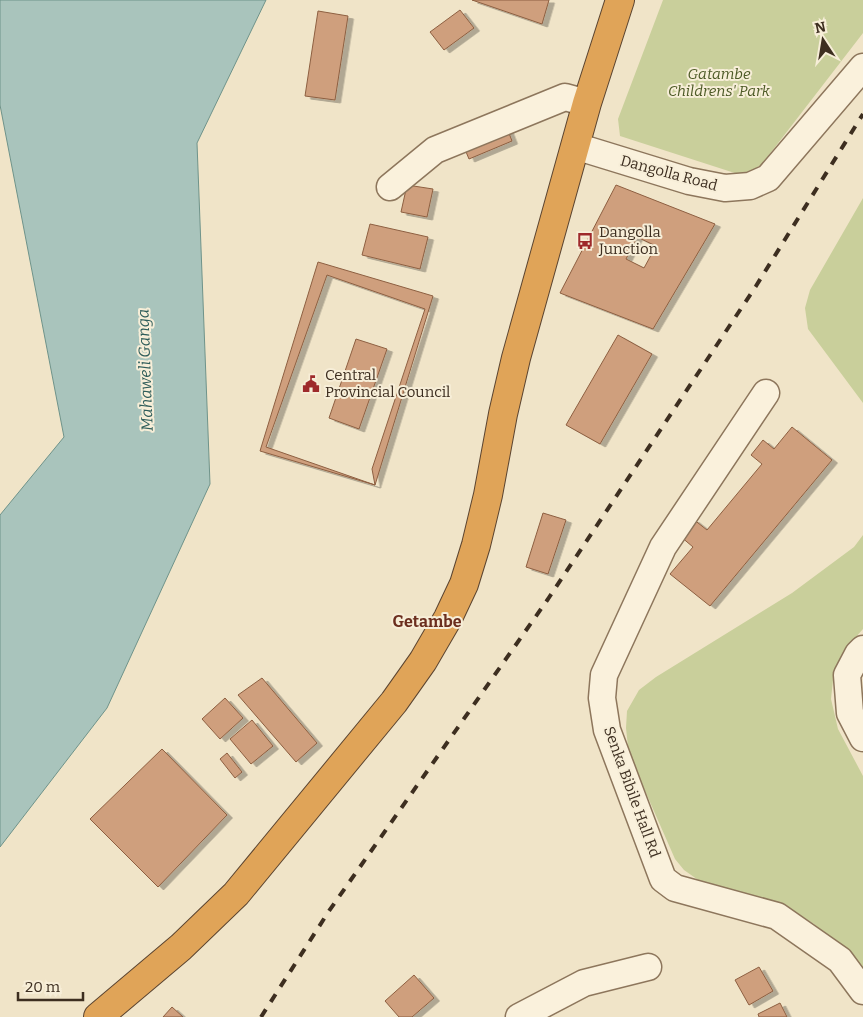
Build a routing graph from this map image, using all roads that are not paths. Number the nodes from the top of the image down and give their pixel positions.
1 (620, 0) edge
2 (863, 67) edge
3 (588, 103) junction
4 (575, 146) junction
5 (390, 188) dead end
6 (766, 394) dead end
7 (863, 649) edge
8 (863, 738) edge
9 (648, 967) dead end
10 (863, 991) edge
11 (98, 1017) edge
12 (519, 1017) edge

1 - 3 highway
2 - 4 street, Dangolla Road
3 - 4 highway
3 - 5 street
4 - 11 highway
6 - 10 street, Senka Bibile Hall Rd
7 - 8 street
9 - 12 street

